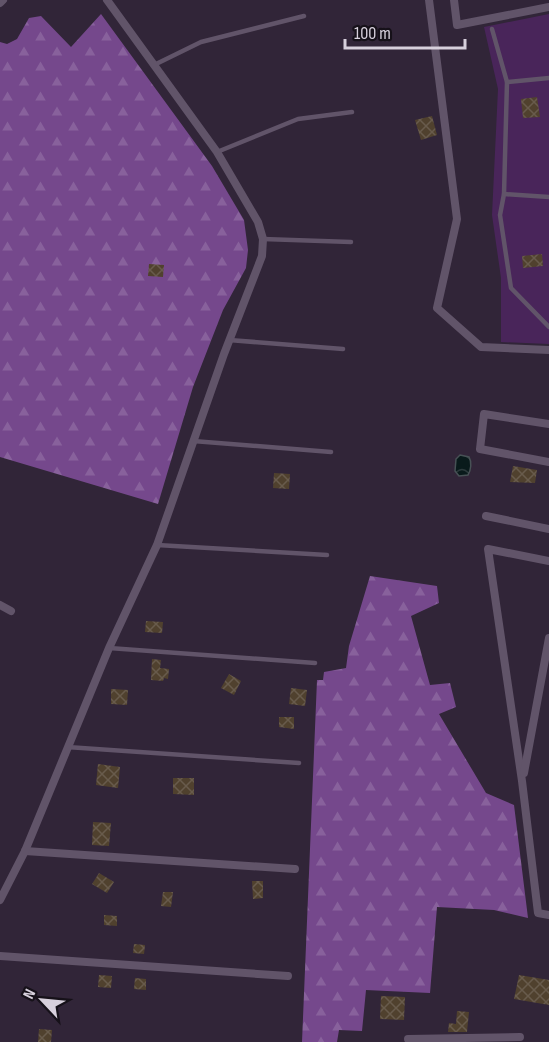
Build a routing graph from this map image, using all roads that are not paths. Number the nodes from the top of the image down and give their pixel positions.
1 (3, 0) edge
2 (107, 0) edge
3 (429, 0) edge
4 (454, 0) edge
5 (0, 3) edge
6 (549, 7) edge
7 (304, 16) dead end
8 (492, 29) dead end
9 (154, 65) junction
10 (549, 78) edge
11 (507, 82) junction
12 (352, 112) dead end
13 (217, 152) junction
14 (504, 194) junction
15 (549, 197) edge
16 (263, 239) junction
17 (351, 242) dead end
18 (549, 327) edge
19 (230, 340) junction
20 (343, 349) dead end
21 (549, 350) edge
22 (549, 424) edge
23 (193, 441) junction
24 (331, 452) dead end
25 (549, 462) edge
26 (486, 516) dead end
27 (549, 528) edge
28 (158, 544) junction
29 (327, 555) dead end
30 (549, 561) edge
31 (0, 605) edge
32 (11, 610) dead end
33 (549, 638) edge
34 (108, 648) junction
35 (315, 663) dead end
36 (67, 747) junction
37 (299, 763) dead end
38 (522, 782) junction
39 (25, 851) junction
40 (295, 869) dead end
41 (0, 900) edge
42 (549, 915) edge
43 (0, 956) edge
44 (288, 976) dead end
45 (520, 1037) dead end
46 (408, 1039) dead end
47 (474, 1040) edge

1 - 5 street
2 - 9 street
3 - 21 street
4 - 6 street
7 - 9 lane
8 - 11 lane
9 - 13 street
10 - 11 lane
11 - 14 lane
12 - 13 lane
13 - 16 street
14 - 15 lane
14 - 18 lane
16 - 17 lane
16 - 19 street
19 - 20 lane
19 - 23 street
22 - 25 street
23 - 24 lane
23 - 28 street
26 - 27 street
28 - 29 lane
28 - 34 street
30 - 38 street
31 - 32 street
33 - 38 street
34 - 35 lane
34 - 36 street
36 - 37 lane
36 - 39 street
38 - 42 street
39 - 40 street
39 - 41 street
43 - 44 street
45 - 47 street
46 - 47 street

